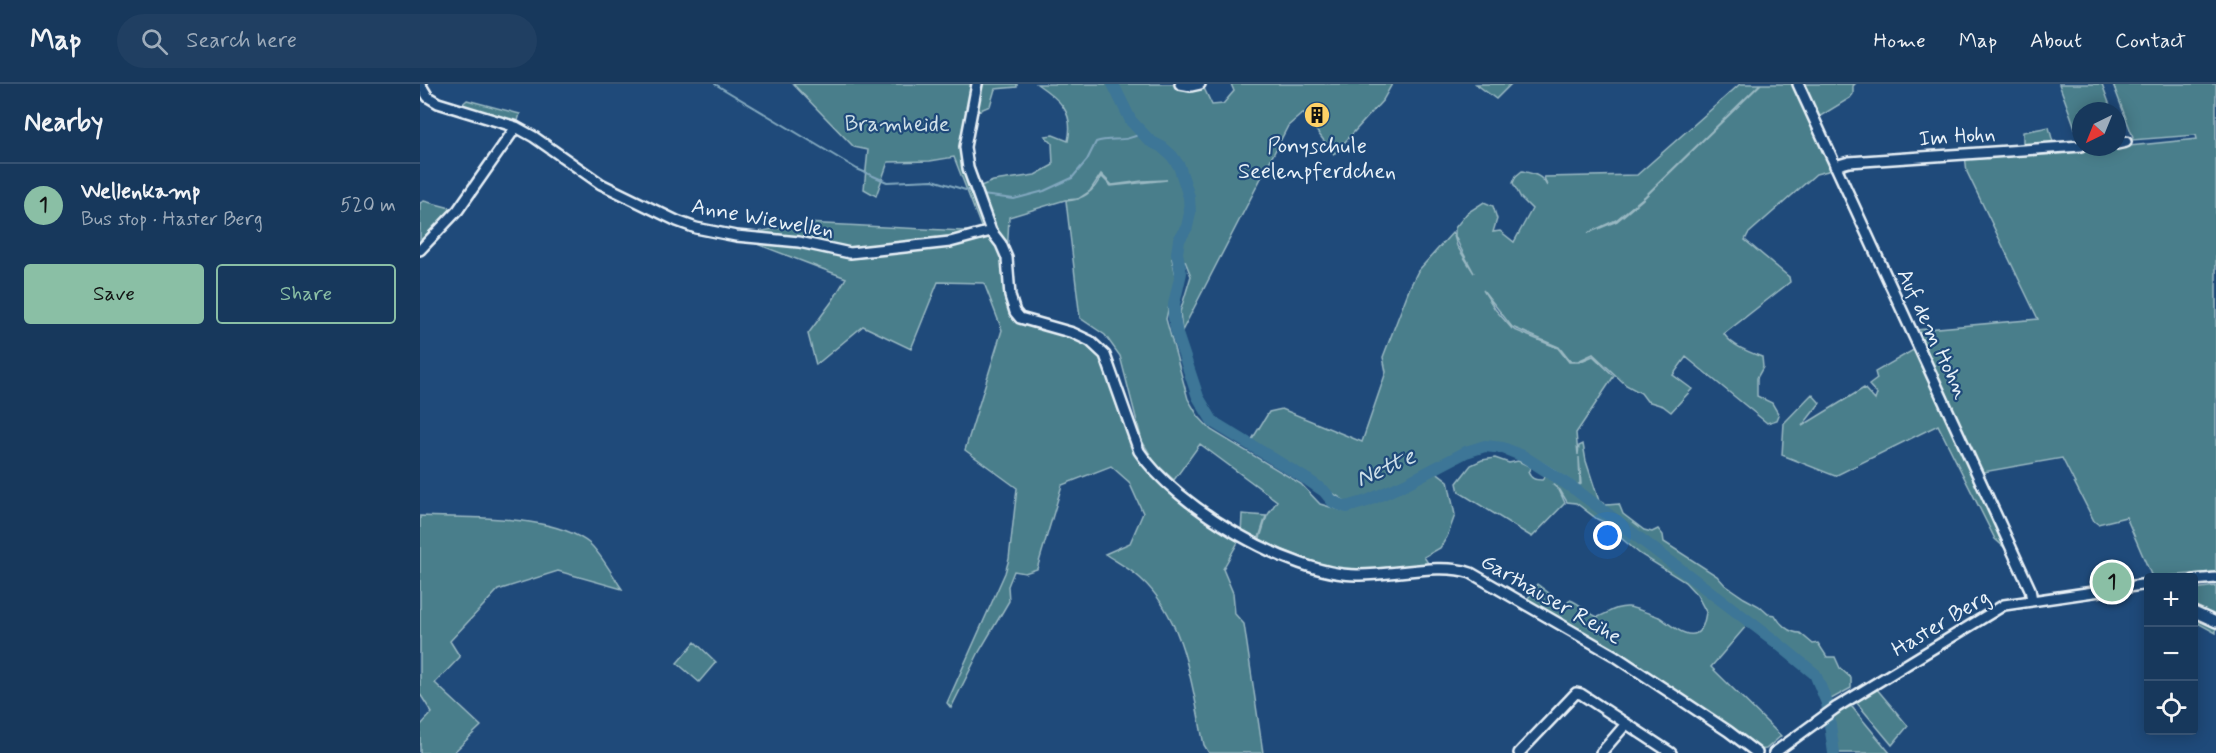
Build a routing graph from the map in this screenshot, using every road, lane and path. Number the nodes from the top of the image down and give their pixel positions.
1 (420, 84) edge
2 (977, 84) edge
3 (1180, 84) edge
4 (1200, 84) edge
5 (1798, 84) edge
6 (516, 127) junction
7 (2072, 147) edge
8 (1836, 166) junction
9 (991, 231) junction
10 (420, 250) edge
11 (2216, 578) edge
12 (2198, 580) edge
13 (2144, 585) edge
14 (2032, 600) junction
15 (2198, 614) edge
16 (2216, 622) edge
17 (1626, 724) junction
18 (1520, 753) edge
19 (1601, 753) edge
20 (1671, 753) edge
21 (1756, 753) edge
22 (1774, 753) edge

1 - 6 street, Anne Wiewellen
2 - 9 street, Garthauser Reihe
3 - 4 street
5 - 8 street, Auf dem Hohn
6 - 9 street, Anne Wiewellen
6 - 10 street
7 - 8 street, Im Hohn
8 - 14 street, Auf dem Hohn
9 - 21 street, Garthauser Reihe
11 - 12 street
13 - 14 street, Haster Berg
14 - 22 street, Haster Berg
15 - 16 street
17 - 18 street
17 - 19 street
17 - 20 street

